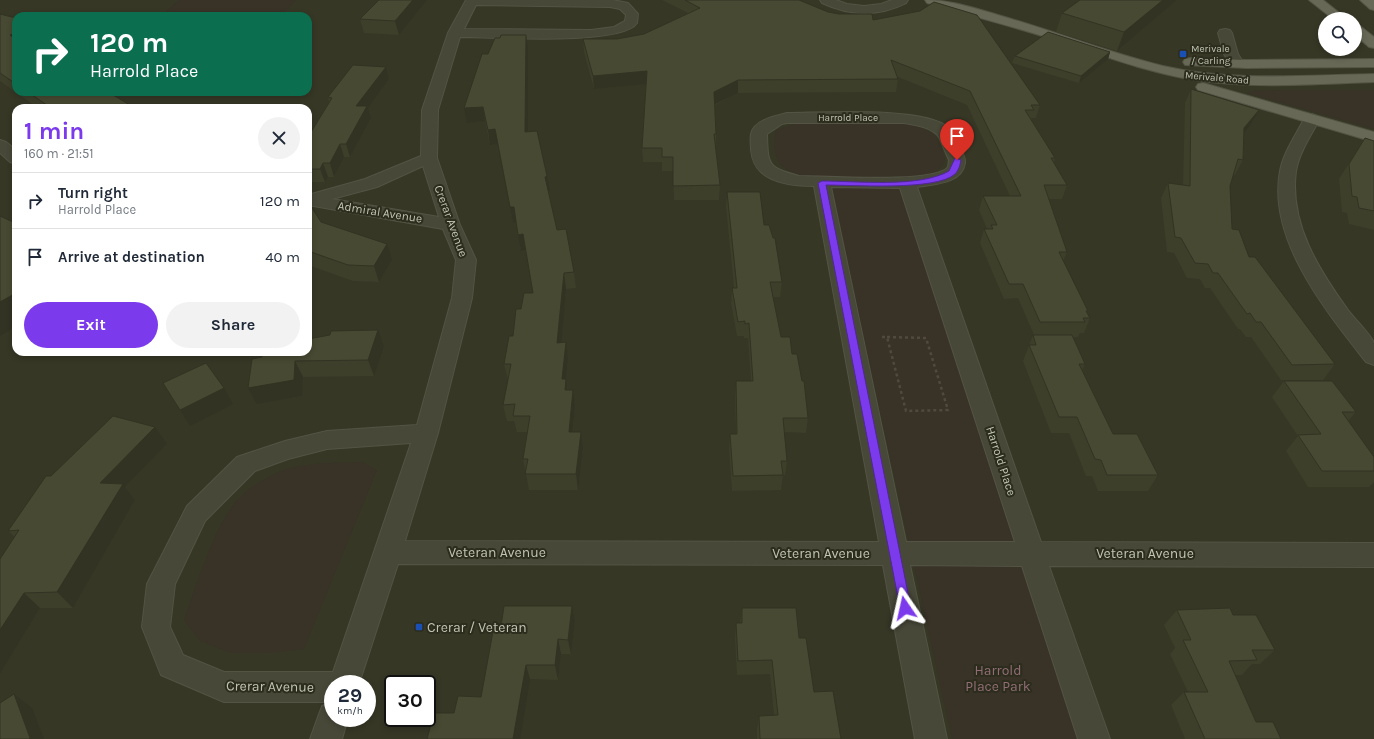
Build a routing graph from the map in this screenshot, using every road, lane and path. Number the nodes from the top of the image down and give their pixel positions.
1 (826, 0) edge
2 (902, 0) edge
3 (932, 0) edge
4 (1315, 0) edge
5 (1366, 0) edge
6 (472, 1) edge
7 (1374, 6) edge
8 (1331, 12) edge
9 (455, 33) junction
10 (1225, 33) dead end
11 (1362, 35) edge
12 (1065, 39) junction
13 (1374, 44) edge
14 (1113, 56) junction
15 (1374, 63) edge
16 (1237, 64) junction
17 (1374, 78) edge
18 (1312, 119) junction
19 (1374, 137) edge
20 (0, 145) edge
21 (12, 156) edge
22 (429, 158) junction
23 (822, 183) junction
24 (907, 183) junction
25 (312, 199) edge
26 (312, 201) edge
27 (451, 225) junction
28 (852, 337) junction
29 (887, 337) junction
30 (1374, 357) edge
31 (426, 433) junction
32 (388, 552) junction
33 (895, 553) junction
34 (1031, 553) junction
35 (1374, 555) edge
36 (347, 675) edge
37 (324, 687) edge
38 (330, 727) edge
39 (326, 739) edge
40 (931, 739) edge
41 (1094, 739) edge

1 - 2 street
3 - 12 main road, Merivale Road
4 - 8 main road
5 - 7 main road
6 - 9 street, Crerar Avenue
6 - 9 street, Crerar Avenue
9 - 22 street, Crerar Avenue
10 - 16 street
11 - 13 main road
12 - 14 main road, Merivale Road
12 - 16 main road, Merivale Road
14 - 17 main road, Merivale Road
14 - 18 main road
15 - 16 main road, Merivale Road
18 - 19 main road
18 - 30 street
20 - 21 street
22 - 25 street, Admiral Avenue
22 - 27 street, Crerar Avenue
23 - 24 street, Harrold Place
23 - 24 street, Harrold Place
23 - 28 street
24 - 34 street, Harrold Place
26 - 27 street, Admiral Avenue
27 - 31 street, Crerar Avenue
28 - 29 path
28 - 33 street
29 - 29 path
31 - 32 street, Crerar Avenue
31 - 37 street, Crerar Avenue
32 - 33 street, Veteran Avenue
32 - 36 street, Crerar Avenue
33 - 34 street, Veteran Avenue
33 - 40 street
34 - 35 street, Veteran Avenue
34 - 41 street, Harrold Place
38 - 39 street

